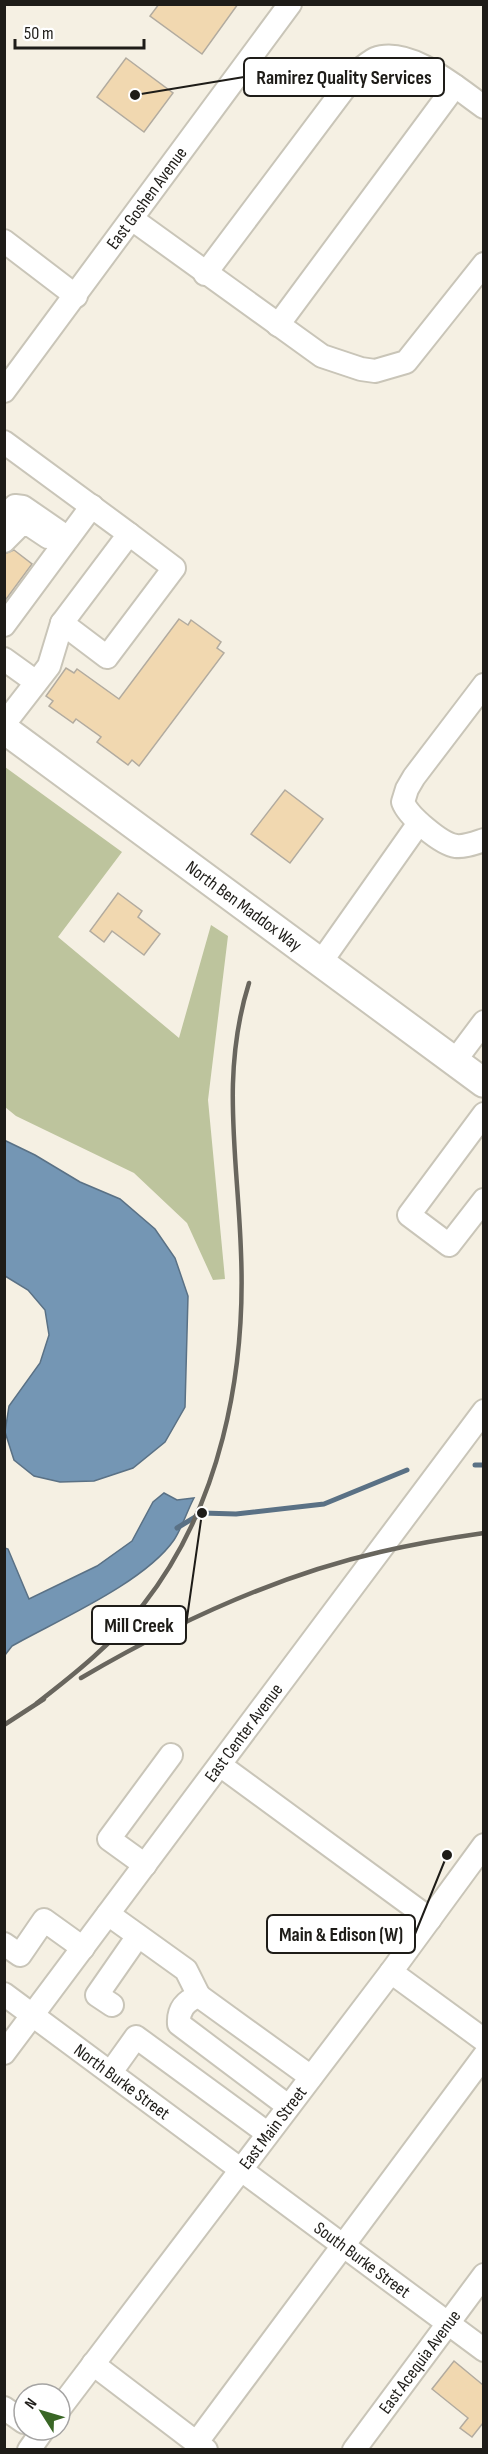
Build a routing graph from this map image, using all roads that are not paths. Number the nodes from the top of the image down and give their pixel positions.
1 (290, 4) edge
2 (455, 86) junction
3 (483, 107) edge
4 (132, 219) junction
5 (4, 241) edge
6 (483, 264) edge
7 (206, 274) junction
8 (76, 296) junction
9 (278, 325) junction
10 (4, 391) edge
11 (4, 442) edge
12 (92, 506) junction
13 (4, 517) edge
14 (129, 534) junction
15 (68, 538) junction
16 (4, 541) edge
17 (54, 558) junction
18 (62, 623) junction
19 (4, 625) edge
20 (4, 660) edge
21 (36, 682) junction
22 (483, 685) edge
23 (4, 724) edge
24 (4, 729) edge
25 (419, 823) junction
26 (483, 840) edge
27 (321, 962) junction
28 (483, 1022) edge
29 (454, 1062) junction
30 (483, 1083) edge
31 (483, 1114) edge
32 (483, 1200) edge
33 (483, 1411) edge
34 (171, 1755) dead end
35 (220, 1765) junction
36 (483, 1845) edge
37 (145, 1865) junction
38 (108, 1914) junction
39 (430, 1919) junction
40 (138, 1936) junction
41 (4, 1944) edge
42 (83, 1947) junction
43 (391, 1972) junction
44 (4, 1994) edge
45 (199, 1996) junction
46 (112, 2005) dead end
47 (33, 2014) junction
48 (483, 2040) edge
49 (4, 2053) edge
50 (483, 2056) edge
51 (111, 2072) junction
52 (311, 2077) junction
53 (288, 2106) junction
54 (267, 2133) junction
55 (241, 2168) junction
56 (344, 2245) junction
57 (483, 2275) edge
58 (448, 2322) junction
59 (483, 2350) edge
60 (93, 2364) junction
61 (72, 2392) edge
62 (202, 2446) edge
63 (354, 2450) edge

1 - 4 street, East Goshen Avenue
2 - 3 street
2 - 7 street
2 - 9 street
4 - 7 street
4 - 8 street, East Goshen Avenue
5 - 8 street
6 - 9 street
7 - 9 street
8 - 10 street, East Goshen Avenue
11 - 12 street
12 - 14 street
12 - 15 street
13 - 15 street
14 - 18 street
14 - 18 street
15 - 17 street
16 - 17 street
17 - 19 street
18 - 21 street
20 - 21 street
21 - 23 street
22 - 25 street
24 - 27 main road, North Ben Maddox Way
25 - 26 street
25 - 27 street
27 - 29 main road, North Ben Maddox Way
28 - 29 street
29 - 30 main road, North Ben Maddox Way
31 - 32 street
33 - 35 street, East Center Avenue
34 - 37 street
35 - 37 street, East Center Avenue
35 - 39 street
36 - 39 street, East Main Street
37 - 38 street, East Center Avenue
38 - 40 street
38 - 42 street, East Center Avenue
39 - 43 street, East Main Street
40 - 45 street
40 - 46 street
41 - 42 street
42 - 47 street, East Center Avenue
43 - 48 street
43 - 52 street, East Main Street
44 - 47 street, North Burke Street
45 - 52 street
45 - 53 street
47 - 49 street, East Center Avenue
47 - 51 street, North Burke Street
50 - 56 street
51 - 54 street
51 - 55 street, North Burke Street
52 - 53 street, East Main Street
53 - 54 street, East Main Street
54 - 55 street, East Main Street
55 - 56 street, South Burke Street
55 - 60 street, East Main Street
56 - 58 street, South Burke Street
56 - 62 street
57 - 58 street, East Acequia Avenue
58 - 59 street, South Burke Street
58 - 63 street, East Acequia Avenue
60 - 61 street, East Main Street
60 - 62 street

